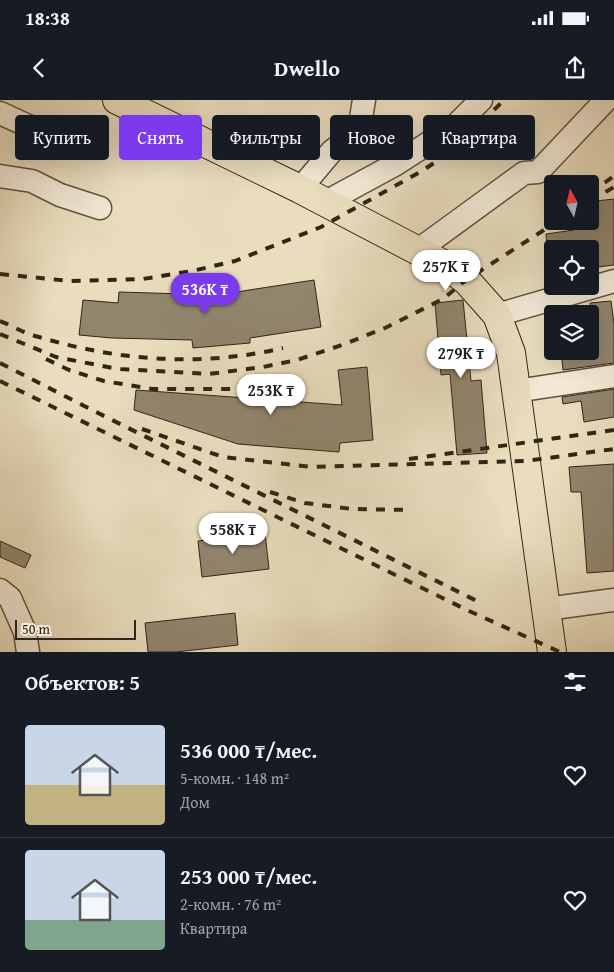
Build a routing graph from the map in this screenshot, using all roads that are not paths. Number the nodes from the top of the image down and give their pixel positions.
1 (117, 100) edge
2 (364, 100) edge
3 (481, 100) edge
4 (606, 100) edge
5 (0, 114) edge
6 (15, 121) edge
7 (0, 176) edge
8 (300, 188) junction
9 (326, 202) junction
10 (100, 208) dead end
11 (418, 251) junction
12 (614, 281) edge
13 (497, 315) junction
14 (614, 376) edge
15 (516, 391) junction
16 (0, 590) edge
17 (614, 600) edge
18 (546, 609) junction
19 (28, 652) edge
20 (552, 652) edge

1 - 8 main road
2 - 8 street
3 - 9 street
4 - 11 street
5 - 6 street
7 - 10 street
8 - 9 main road
9 - 11 main road
11 - 13 main road
12 - 13 street
13 - 15 main road
14 - 15 street
15 - 18 main road
16 - 19 street
17 - 18 street
18 - 20 main road

